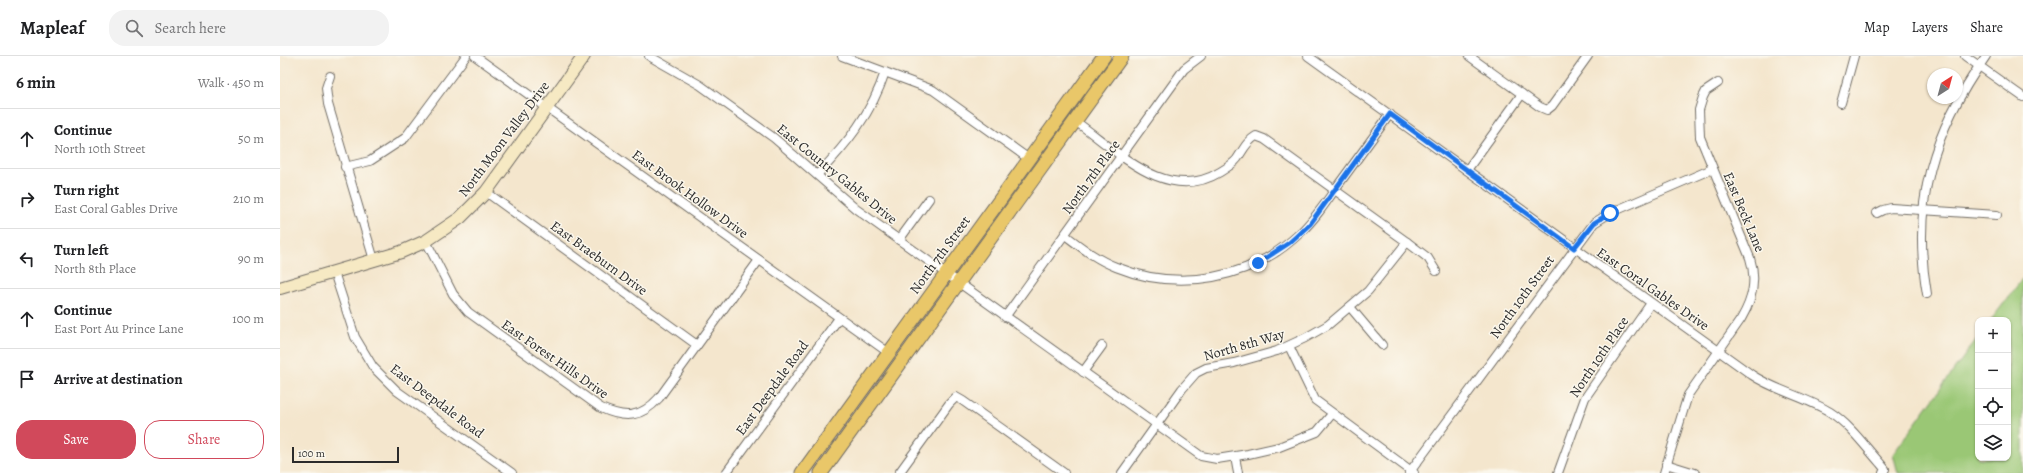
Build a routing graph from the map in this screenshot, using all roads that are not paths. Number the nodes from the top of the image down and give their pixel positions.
1 (466, 56) edge
2 (476, 56) edge
3 (584, 56) edge
4 (650, 56) edge
5 (842, 56) edge
6 (1104, 56) edge
7 (1122, 56) edge
8 (1201, 56) edge
9 (1308, 56) edge
10 (1469, 56) edge
11 (1588, 56) edge
12 (1854, 56) edge
13 (1965, 56) edge
14 (1986, 56) edge
15 (1979, 66) junction
16 (885, 72) junction
17 (330, 76) dead end
18 (1718, 83) dead end
19 (1522, 94) junction
20 (2023, 97) edge
21 (1841, 103) dead end
22 (548, 108) junction
23 (1390, 114) junction
24 (1075, 121) junction
25 (1122, 156) junction
26 (1029, 159) junction
27 (345, 167) junction
28 (1712, 169) junction
29 (1467, 170) junction
30 (817, 175) junction
31 (1334, 190) junction
32 (486, 192) junction
33 (929, 199) dead end
34 (1923, 210) junction
35 (1877, 213) dead end
36 (1997, 215) dead end
37 (1065, 235) junction
38 (899, 240) junction
39 (426, 241) junction
40 (1407, 242) junction
41 (1574, 248) junction
42 (374, 260) junction
43 (759, 260) junction
44 (1436, 271) dead end
45 (334, 272) junction
46 (946, 274) junction
47 (958, 282) junction
48 (280, 288) edge
49 (1927, 294) dead end
50 (1651, 303) junction
51 (1350, 307) junction
52 (1006, 317) junction
53 (839, 318) junction
54 (698, 345) junction
55 (1382, 345) dead end
56 (1102, 346) dead end
57 (1290, 346) junction
58 (1718, 350) junction
59 (889, 353) junction
60 (1083, 372) junction
61 (1332, 414) junction
62 (1156, 425) junction
63 (1235, 457) junction
64 (1666, 464) junction
65 (1884, 471) edge
66 (1411, 472) edge
67 (512, 473) edge
68 (726, 473) edge
69 (802, 473) edge
70 (821, 473) edge
71 (899, 473) edge
72 (1064, 473) edge
73 (1122, 473) edge
74 (1238, 473) edge
75 (1558, 473) edge
76 (1664, 473) edge
77 (1695, 473) edge

1 - 27 street
2 - 22 street, East Brook Hollow Drive
3 - 22 street, North Moon Valley Drive
4 - 30 street, East Country Gables Drive
5 - 16 street
6 - 26 main road, North 7th Street
7 - 24 main road
8 - 25 street, North 7th Place
9 - 23 street, East Coral Gables Drive
10 - 19 street
11 - 19 street
12 - 21 street
13 - 15 street
14 - 15 street
15 - 20 street
15 - 34 street
16 - 26 street
16 - 30 street
17 - 27 street
18 - 28 street, East Beck Lane
19 - 29 street
22 - 32 street, North Moon Valley Drive
22 - 43 street, East Brook Hollow Drive
23 - 29 street, East Coral Gables Drive
23 - 31 street
24 - 25 street
24 - 47 main road
25 - 31 street
25 - 37 street, North 7th Place
26 - 46 main road, North 7th Street
27 - 42 street
28 - 41 street, North 10th Street
28 - 58 street, East Beck Lane
29 - 41 street, East Coral Gables Drive
30 - 38 street, East Country Gables Drive
31 - 37 street
31 - 40 street
32 - 39 street, North Moon Valley Drive
32 - 54 street, East Braeburn Drive
33 - 38 street
34 - 35 street
34 - 36 street
34 - 49 street
37 - 52 street, North 7th Place
38 - 46 street, East Country Gables Drive
39 - 42 street, North Moon Valley Drive
39 - 54 street, East Forest Hills Drive
40 - 44 street
40 - 51 street, North 8th Way
41 - 50 street, East Coral Gables Drive
41 - 66 street, North 10th Street
42 - 45 street, North Moon Valley Drive
43 - 53 street, East Brook Hollow Drive
43 - 54 street, East Forest Hills Drive
45 - 48 street, North Moon Valley Drive
45 - 67 street, East Deepdale Road
46 - 47 street, East Country Gables Drive
46 - 59 main road, North 7th Street
47 - 52 street, East Country Gables Drive
47 - 70 main road
50 - 58 street, East Coral Gables Drive
50 - 75 street, North 10th Place
51 - 55 street
51 - 57 street, North 8th Way
52 - 60 street, East Country Gables Drive
53 - 59 street, East Brook Hollow Drive
53 - 68 street, East Deepdale Road
56 - 60 street
57 - 61 street
57 - 62 street, North 8th Way
58 - 64 street, East Beck Lane
58 - 65 street, East Coral Gables Drive
59 - 69 main road, North 7th Street
60 - 62 street, East Country Gables Drive
61 - 63 street, East Country Gables Drive
61 - 66 street
62 - 63 street, East Country Gables Drive
62 - 73 street, North 8th Way
63 - 74 street
64 - 76 street, East Beck Lane
64 - 77 street
71 - 72 street

